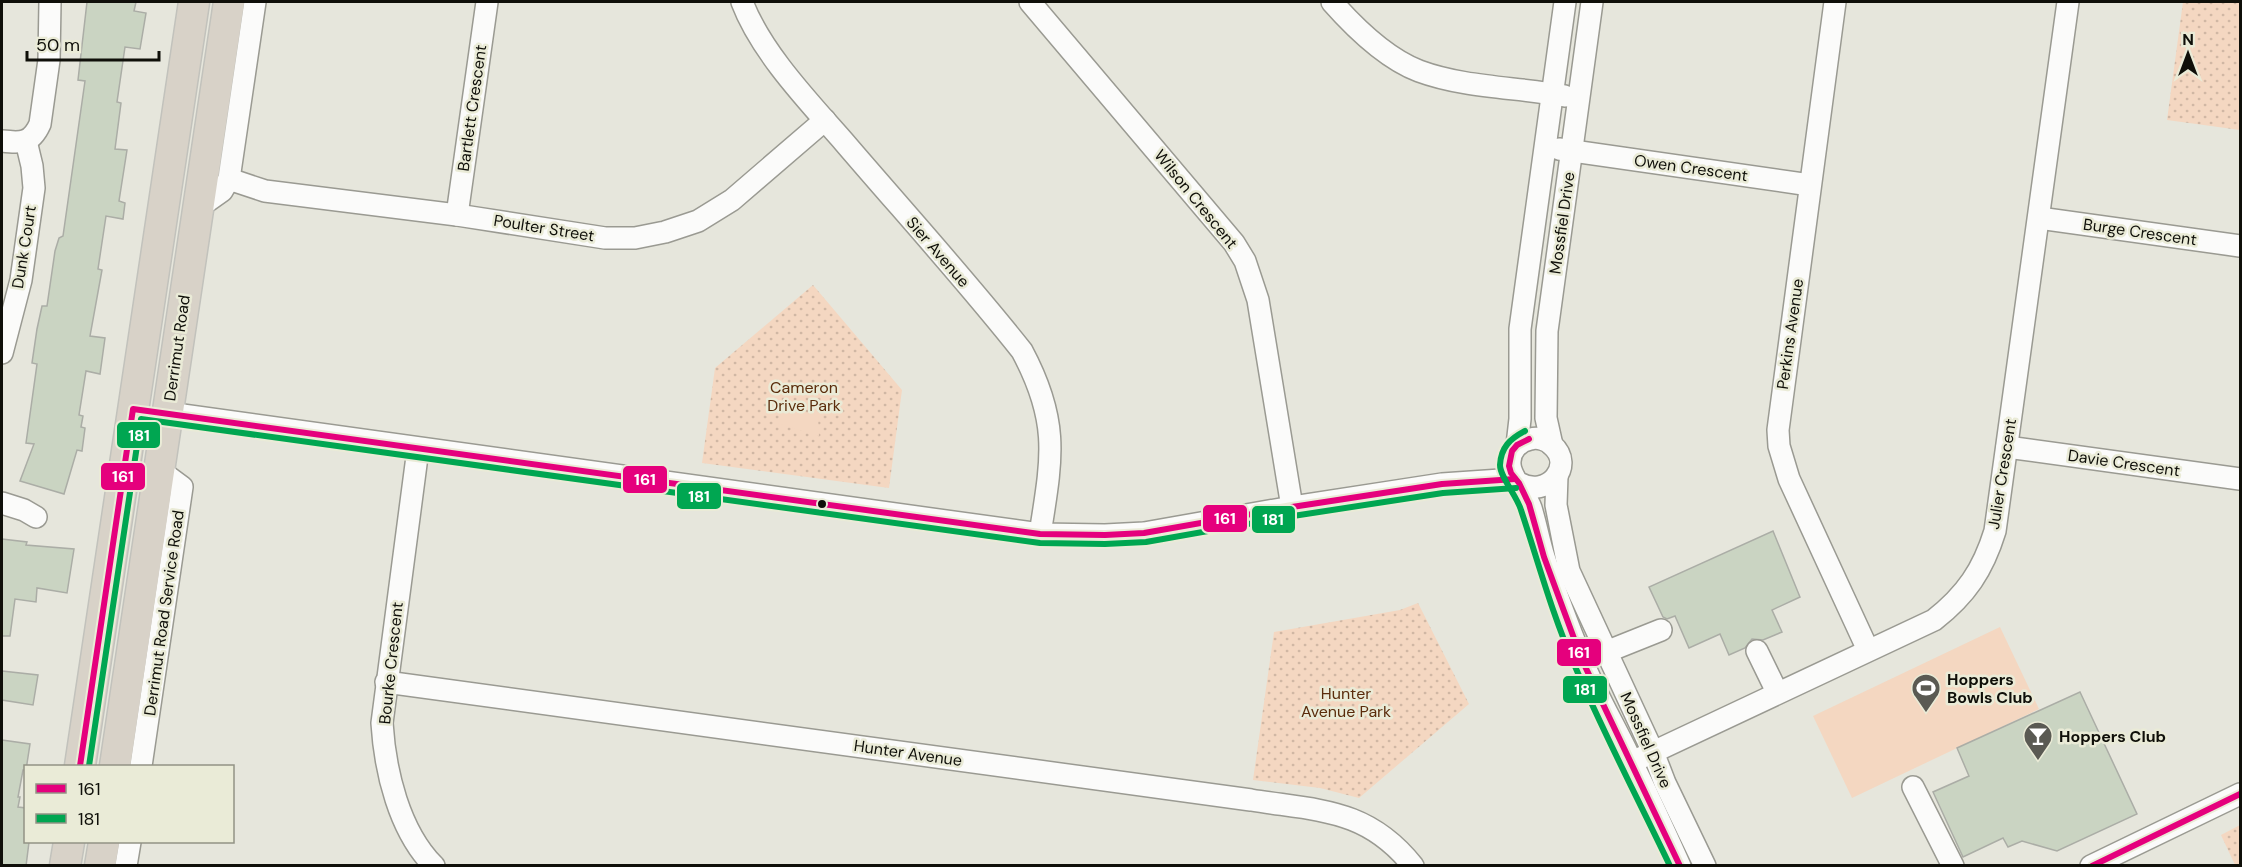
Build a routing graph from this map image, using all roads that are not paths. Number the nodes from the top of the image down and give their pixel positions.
1 (50, 2) edge
2 (194, 2) edge
3 (229, 2) edge
4 (255, 2) edge
5 (487, 2) edge
6 (742, 2) edge
7 (1030, 2) edge
8 (1332, 2) edge
9 (1565, 2) edge
10 (1592, 2) edge
11 (1835, 2) edge
12 (2068, 2) edge
13 (1552, 94) junction
14 (1579, 99) junction
15 (825, 120) junction
16 (2, 141) edge
17 (26, 141) junction
18 (1546, 147) junction
19 (1572, 151) junction
20 (229, 179) junction
21 (1810, 185) junction
22 (198, 208) junction
23 (457, 215) junction
24 (2039, 218) junction
25 (2241, 246) edge
26 (153, 270) junction
27 (2, 353) edge
28 (133, 409) junction
29 (168, 414) junction
30 (1552, 445) junction
31 (2007, 447) junction
32 (1515, 448) junction
33 (418, 449) junction
34 (159, 470) junction
35 (1557, 476) junction
36 (2241, 479) edge
37 (1517, 481) junction
38 (1442, 484) junction
39 (120, 493) junction
40 (2, 503) edge
41 (1292, 507) junction
42 (36, 517) dead end
43 (1040, 534) junction
44 (1661, 630) dead end
45 (1868, 650) junction
46 (1757, 651) dead end
47 (1606, 652) junction
48 (386, 682) junction
49 (1777, 692) junction
50 (1653, 752) junction
51 (1632, 762) junction
52 (80, 765) edge
53 (115, 765) edge
54 (141, 765) edge
55 (1913, 787) dead end
56 (2241, 794) edge
57 (69, 843) edge
58 (104, 843) edge
59 (130, 843) edge
60 (2117, 860) edge
61 (426, 863) edge
62 (65, 866) edge
63 (100, 866) edge
64 (126, 866) edge
65 (1413, 866) edge
66 (1680, 866) edge
67 (1705, 866) edge
68 (1953, 866) edge
69 (2091, 866) edge

1 - 17 street
2 - 26 highway
3 - 22 highway, Derrimut Road
4 - 20 street
5 - 23 street, Bartlett Crescent
6 - 15 street, Sier Avenue
7 - 41 street, Wilson Crescent
8 - 13 street
9 - 13 street, Mossfiel Drive
10 - 14 street, Mossfiel Drive
11 - 21 street, Perkins Avenue
12 - 24 street, Julier Crescent
13 - 14 street
13 - 18 street, Mossfiel Drive
14 - 19 street, Mossfiel Drive
15 - 23 street, Poulter Street
15 - 43 street, Sier Avenue
16 - 17 street
17 - 27 street, Dunk Court
18 - 19 street, Owen Crescent
18 - 32 street, Mossfiel Drive
19 - 21 street, Owen Crescent
19 - 30 street, Mossfiel Drive
20 - 22 street
20 - 23 street, Poulter Street
21 - 45 street, Perkins Avenue
22 - 26 highway
22 - 29 highway, Derrimut Road
24 - 25 street, Burge Crescent
24 - 31 street, Julier Crescent
26 - 28 highway
28 - 29 highway
28 - 39 highway
29 - 33 street
29 - 34 highway, Derrimut Road
30 - 32 street
30 - 35 street
31 - 36 street, Davie Crescent
31 - 45 street, Julier Crescent
32 - 37 street
32 - 38 street
33 - 43 street
33 - 48 street, Bourke Crescent
34 - 39 highway
34 - 53 highway, Derrimut Road
34 - 54 street, Derrimut Road Service Road
35 - 37 street
35 - 47 street, Mossfiel Drive
37 - 38 street
37 - 51 street, Mossfiel Drive
38 - 41 street
39 - 52 highway
40 - 42 street
41 - 43 street
44 - 47 street
45 - 49 street, Julier Crescent
46 - 49 street
47 - 50 street, Mossfiel Drive
48 - 61 street, Bourke Crescent
48 - 65 street, Hunter Avenue
49 - 50 street, Julier Crescent
50 - 51 street, Julier Crescent
50 - 67 street, Mossfiel Drive
51 - 66 street, Mossfiel Drive
55 - 68 street
56 - 60 street
57 - 62 highway
58 - 63 highway
59 - 64 street
60 - 69 street

